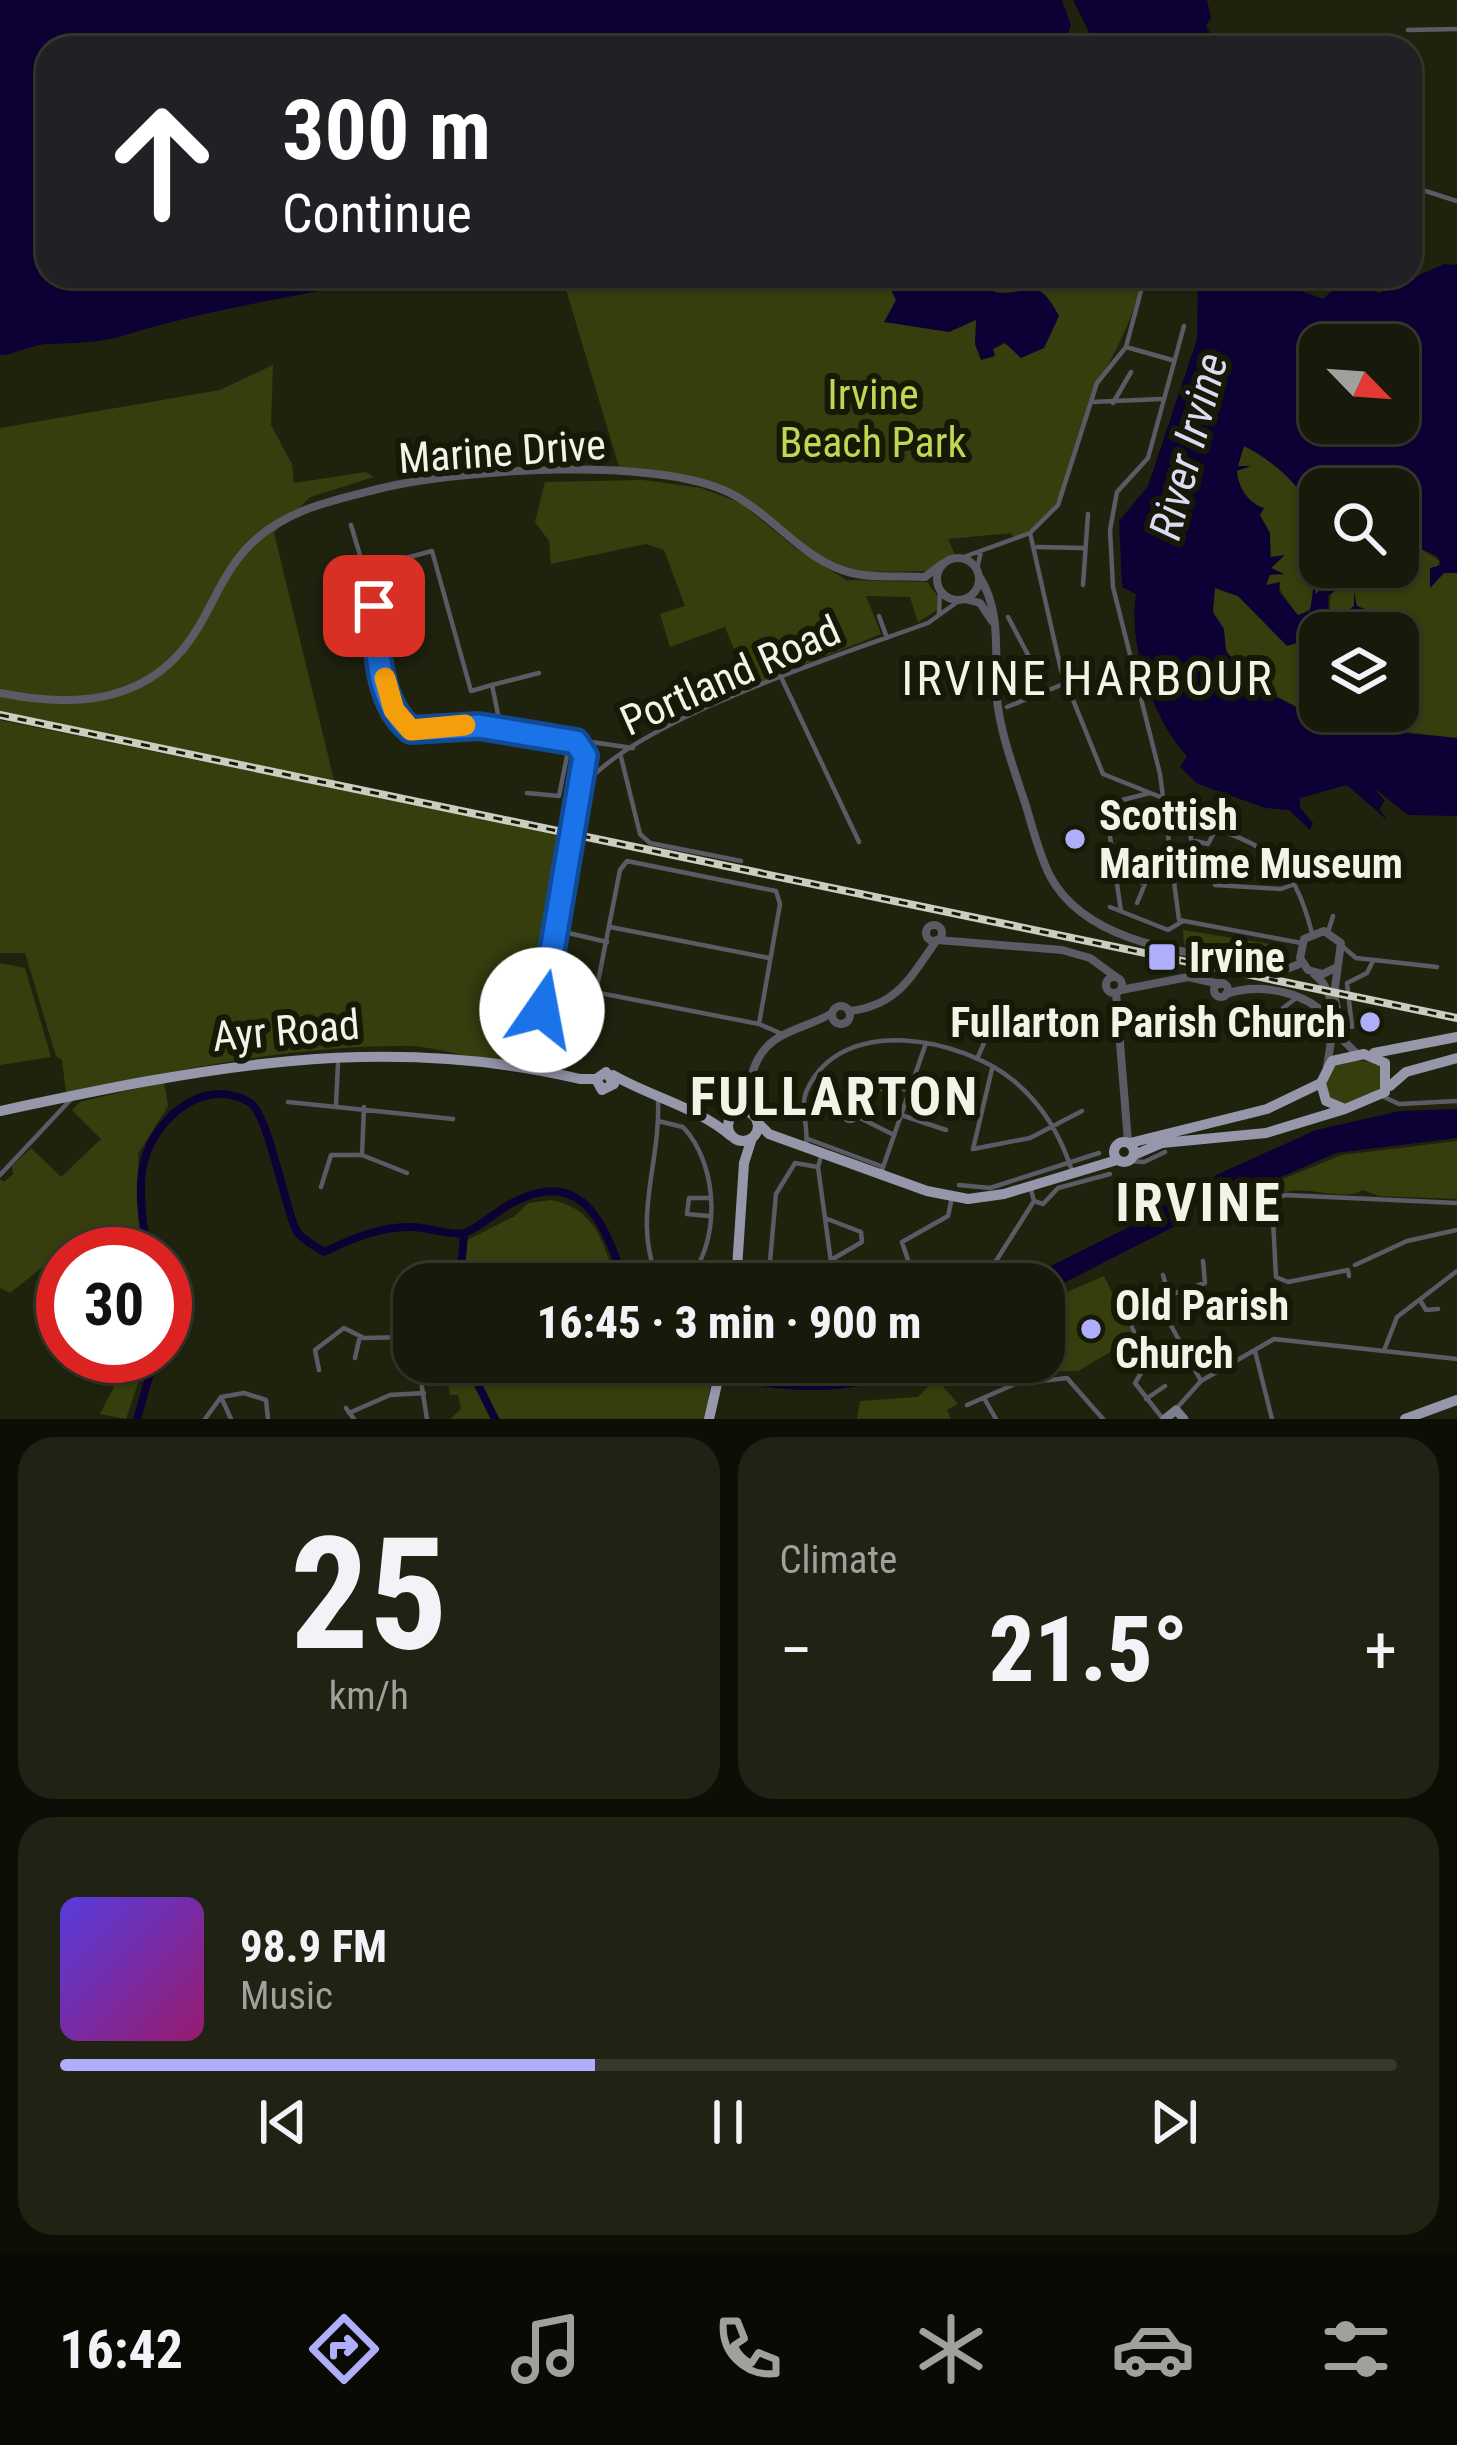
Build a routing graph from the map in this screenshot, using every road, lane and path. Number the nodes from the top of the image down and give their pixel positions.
1 (1457, 29) edge
2 (1408, 30) dead end
3 (1422, 190) edge
4 (1457, 201) edge
5 (1142, 288) edge
6 (1184, 326) dead end
7 (1126, 347) junction
8 (1174, 360) junction
9 (1131, 372) dead end
10 (1161, 399) junction
11 (1091, 402) junction
12 (1112, 404) junction
13 (1088, 514) dead end
14 (351, 525) dead end
15 (1030, 533) junction
16 (1037, 547) junction
17 (1084, 548) junction
18 (981, 551) junction
19 (961, 558) junction
20 (942, 564) junction
21 (365, 569) junction
22 (978, 572) junction
23 (925, 577) junction
24 (1083, 585) dead end
25 (939, 589) junction
26 (962, 600) junction
27 (939, 614) junction
28 (880, 616) dead end
29 (1008, 617) dead end
30 (995, 628) junction
31 (887, 638) junction
32 (539, 673) dead end
33 (782, 679) junction
34 (1066, 683) junction
35 (492, 685) junction
36 (0, 693) edge
37 (1018, 703) junction
38 (1007, 707) dead end
39 (500, 729) junction
40 (573, 742) junction
41 (633, 748) junction
42 (620, 755) junction
43 (585, 756) junction
44 (595, 771) junction
45 (1150, 793) junction
46 (527, 794) dead end
47 (578, 794) junction
48 (1164, 798) junction
49 (1106, 804) dead end
50 (1140, 826) dead end
51 (1216, 829) junction
52 (859, 842) dead end
53 (741, 861) dead end
54 (1171, 862) junction
55 (1148, 865) dead end
56 (1115, 871) junction
57 (1293, 884) junction
58 (1215, 885) dead end
59 (1136, 899) dead end
60 (1110, 907) dead end
61 (1121, 911) junction
62 (1334, 916) dead end
63 (1181, 920) junction
64 (610, 927) junction
65 (559, 931) junction
66 (1328, 932) junction
67 (1312, 933) junction
68 (939, 937) junction
69 (607, 942) junction
70 (1302, 944) junction
71 (1342, 946) junction
72 (927, 953) junction
73 (770, 958) junction
74 (1356, 958) junction
75 (1373, 961) junction
76 (1302, 963) junction
77 (1339, 965) junction
78 (1437, 967) dead end
79 (1313, 973) junction
80 (548, 983) junction
81 (1116, 984) junction
82 (596, 992) junction
83 (1278, 993) junction
84 (1300, 997) junction
85 (1282, 1008) junction
86 (1332, 1023) junction
87 (759, 1024) junction
88 (1352, 1027) dead end
89 (767, 1030) junction
90 (788, 1032) junction
91 (537, 1034) junction
92 (1457, 1036) edge
93 (1286, 1040) dead end
94 (926, 1042) junction
95 (984, 1042) dead end
96 (590, 1045) dead end
97 (760, 1054) junction
98 (1364, 1054) junction
99 (338, 1056) junction
100 (1457, 1058) edge
101 (976, 1061) junction
102 (993, 1068) junction
103 (1327, 1068) junction
104 (529, 1069) junction
105 (750, 1080) junction
106 (1321, 1083) junction
107 (891, 1085) dead end
108 (938, 1086) dead end
109 (910, 1090) junction
110 (1384, 1094) junction
111 (75, 1095) junction
112 (1457, 1101) edge
113 (288, 1102) dead end
114 (660, 1104) junction
115 (336, 1105) junction
116 (364, 1107) junction
117 (1345, 1108) junction
118 (0, 1112) edge
119 (1082, 1112) dead end
120 (699, 1113) junction
121 (735, 1113) junction
122 (902, 1115) junction
123 (856, 1116) dead end
124 (755, 1118) junction
125 (453, 1119) dead end
126 (658, 1120) junction
127 (924, 1123) junction
128 (1127, 1124) junction
129 (1053, 1126) junction
130 (946, 1130) dead end
131 (769, 1134) junction
132 (895, 1135) junction
133 (733, 1137) junction
134 (753, 1137) junction
135 (1146, 1138) junction
136 (806, 1143) junction
137 (1125, 1152) junction
138 (1165, 1152) dead end
139 (822, 1153) junction
140 (362, 1155) junction
141 (744, 1163) junction
142 (818, 1167) junction
143 (1071, 1168) junction
144 (882, 1170) junction
145 (407, 1173) dead end
146 (1110, 1174) dead end
147 (0, 1175) edge
148 (959, 1185) dead end
149 (1030, 1186) junction
150 (321, 1187) dead end
151 (952, 1197) junction
152 (710, 1198) junction
153 (1034, 1201) junction
154 (1457, 1202) edge
155 (709, 1216) junction
156 (825, 1218) junction
157 (1457, 1230) edge
158 (830, 1260) junction
159 (1203, 1261) dead end
160 (909, 1262) dead end
161 (651, 1263) edge
162 (699, 1263) edge
163 (737, 1263) edge
164 (770, 1263) edge
165 (830, 1263) edge
166 (993, 1263) edge
167 (1355, 1265) dead end
168 (1457, 1271) edge
169 (1163, 1275) dead end
170 (1349, 1276) dead end
171 (1169, 1296) junction
172 (1420, 1300) junction
173 (1438, 1309) dead end
174 (1165, 1310) junction
175 (360, 1336) junction
176 (393, 1337) edge
177 (1148, 1340) dead end
178 (1385, 1348) junction
179 (1255, 1351) junction
180 (355, 1358) dead end
181 (1138, 1358) dead end
182 (1457, 1359) edge
183 (319, 1370) dead end
184 (1065, 1378) edge
185 (1202, 1381) junction
186 (422, 1383) edge
187 (718, 1383) edge
188 (1023, 1383) edge
189 (1165, 1386) dead end
190 (424, 1393) junction
191 (221, 1397) junction
192 (984, 1398) junction
193 (1146, 1399) junction
194 (1457, 1400) edge
195 (968, 1406) dead end
196 (350, 1413) edge
197 (1180, 1415) edge
198 (206, 1419) edge
199 (231, 1419) edge
200 (268, 1419) edge
201 (427, 1419) edge
202 (709, 1419) edge
203 (996, 1419) edge
204 (1102, 1419) edge
205 (1164, 1419) edge
206 (1272, 1419) edge
207 (1406, 1419) edge

1 - 2 street
3 - 4 street
5 - 7 street
6 - 8 street
7 - 8 street
7 - 11 street
8 - 10 street
9 - 12 street
10 - 12 street
10 - 48 street
11 - 12 street
11 - 15 street
13 - 17 street
14 - 21 street
15 - 16 street
15 - 18 street
16 - 17 street
16 - 34 street
17 - 24 street
18 - 19 street
18 - 22 street
19 - 20 street
19 - 22 street
20 - 23 street
20 - 25 street
21 - 35 street
21 - 39 street
22 - 26 street
22 - 30 street
23 - 25 street
23 - 36 street, Marine Drive
25 - 26 street
25 - 27 street
26 - 27 street, Portland Road
26 - 30 street
27 - 31 street, Portland Road
28 - 31 street
29 - 37 street
30 - 76 street
31 - 33 street, Portland Road
32 - 35 street
33 - 41 street, Portland Road
33 - 52 street
34 - 37 street
34 - 45 street
35 - 39 street
37 - 38 street
39 - 40 street
40 - 41 street
40 - 43 street
40 - 46 street
41 - 42 street, Portland Road
42 - 44 street, Portland Road
42 - 53 street
43 - 44 street
43 - 47 street
44 - 47 street, Portland Road
45 - 48 street
45 - 49 street
47 - 65 street, Portland Road, bridge
48 - 54 street
50 - 56 street
51 - 51 street
51 - 57 street
54 - 55 street
54 - 63 street
56 - 59 street
56 - 61 street
57 - 58 street
57 - 67 street
60 - 61 street
61 - 63 street
62 - 66 street
63 - 70 street
64 - 69 street
64 - 73 street
64 - 73 street
65 - 69 street
65 - 80 street, Portland Road
66 - 67 street
66 - 71 street
67 - 70 street
68 - 72 street
68 - 72 street
68 - 81 street
69 - 82 street
70 - 76 street
71 - 74 street
71 - 77 street
72 - 90 street
73 - 87 street
74 - 75 street
74 - 77 street
75 - 78 street
75 - 88 street
76 - 79 street
77 - 79 street
77 - 98 street
79 - 86 street
80 - 82 street
80 - 91 street, Portland Road
81 - 83 street
81 - 128 street
82 - 87 street
83 - 84 street
83 - 85 street
84 - 85 street
84 - 86 street
85 - 93 street
86 - 103 street
87 - 89 street
89 - 90 street
89 - 97 street
90 - 97 street
91 - 96 street
91 - 104 street, Portland Road
92 - 98 main road
94 - 101 street
94 - 109 street
94 - 136 street
95 - 101 street
97 - 105 street
98 - 103 main road
98 - 110 main road
99 - 104 main road, Ayr Road
99 - 111 main road, Ayr Road
99 - 115 street
100 - 110 main road
101 - 102 street
102 - 129 street
102 - 129 street
103 - 106 main road
104 - 114 main road, Ayr Road
105 - 121 street
105 - 124 street
106 - 117 main road
106 - 135 main road
107 - 109 street
108 - 127 street
109 - 122 street
110 - 112 street
110 - 117 main road
111 - 118 main road, Ayr Road
111 - 147 street
113 - 115 street
114 - 120 main road
114 - 126 street
115 - 116 street
116 - 125 street
116 - 140 street
117 - 137 main road
119 - 129 street
120 - 121 main road
120 - 133 main road
121 - 124 main road
121 - 133 main road
122 - 127 street
122 - 132 street
123 - 132 street
124 - 131 main road
124 - 134 main road
126 - 152 street
126 - 161 street
127 - 130 street
128 - 135 street
128 - 137 street
129 - 143 street
131 - 134 main road
131 - 136 main road
132 - 144 street
133 - 134 main road
133 - 141 main road
134 - 141 main road
135 - 137 main road
136 - 139 main road
136 - 144 street
137 - 138 street
137 - 143 main road
139 - 142 street
139 - 144 main road
140 - 145 street
140 - 150 street
141 - 163 main road
142 - 156 street
142 - 164 street
143 - 148 street
143 - 149 main road
144 - 151 main road
146 - 153 street
149 - 151 main road
149 - 153 street
151 - 160 street
152 - 155 street
152 - 155 street
153 - 166 street
154 - 170 street
155 - 162 street
156 - 158 street
156 - 158 street
157 - 167 street
158 - 165 street
159 - 171 street
168 - 172 street
169 - 171 street
171 - 174 street
172 - 173 street
172 - 178 street
174 - 177 street
174 - 185 street
175 - 176 street
175 - 180 street
175 - 183 street
178 - 179 street
178 - 182 street
179 - 185 street
179 - 206 street
181 - 193 street
184 - 204 street
185 - 197 street
186 - 190 street
187 - 202 main road
188 - 192 street
189 - 193 street
190 - 196 street
190 - 201 street
191 - 198 street
191 - 199 street
191 - 200 street
192 - 195 street
192 - 203 street
193 - 205 street
194 - 207 main road
197 - 205 main road

